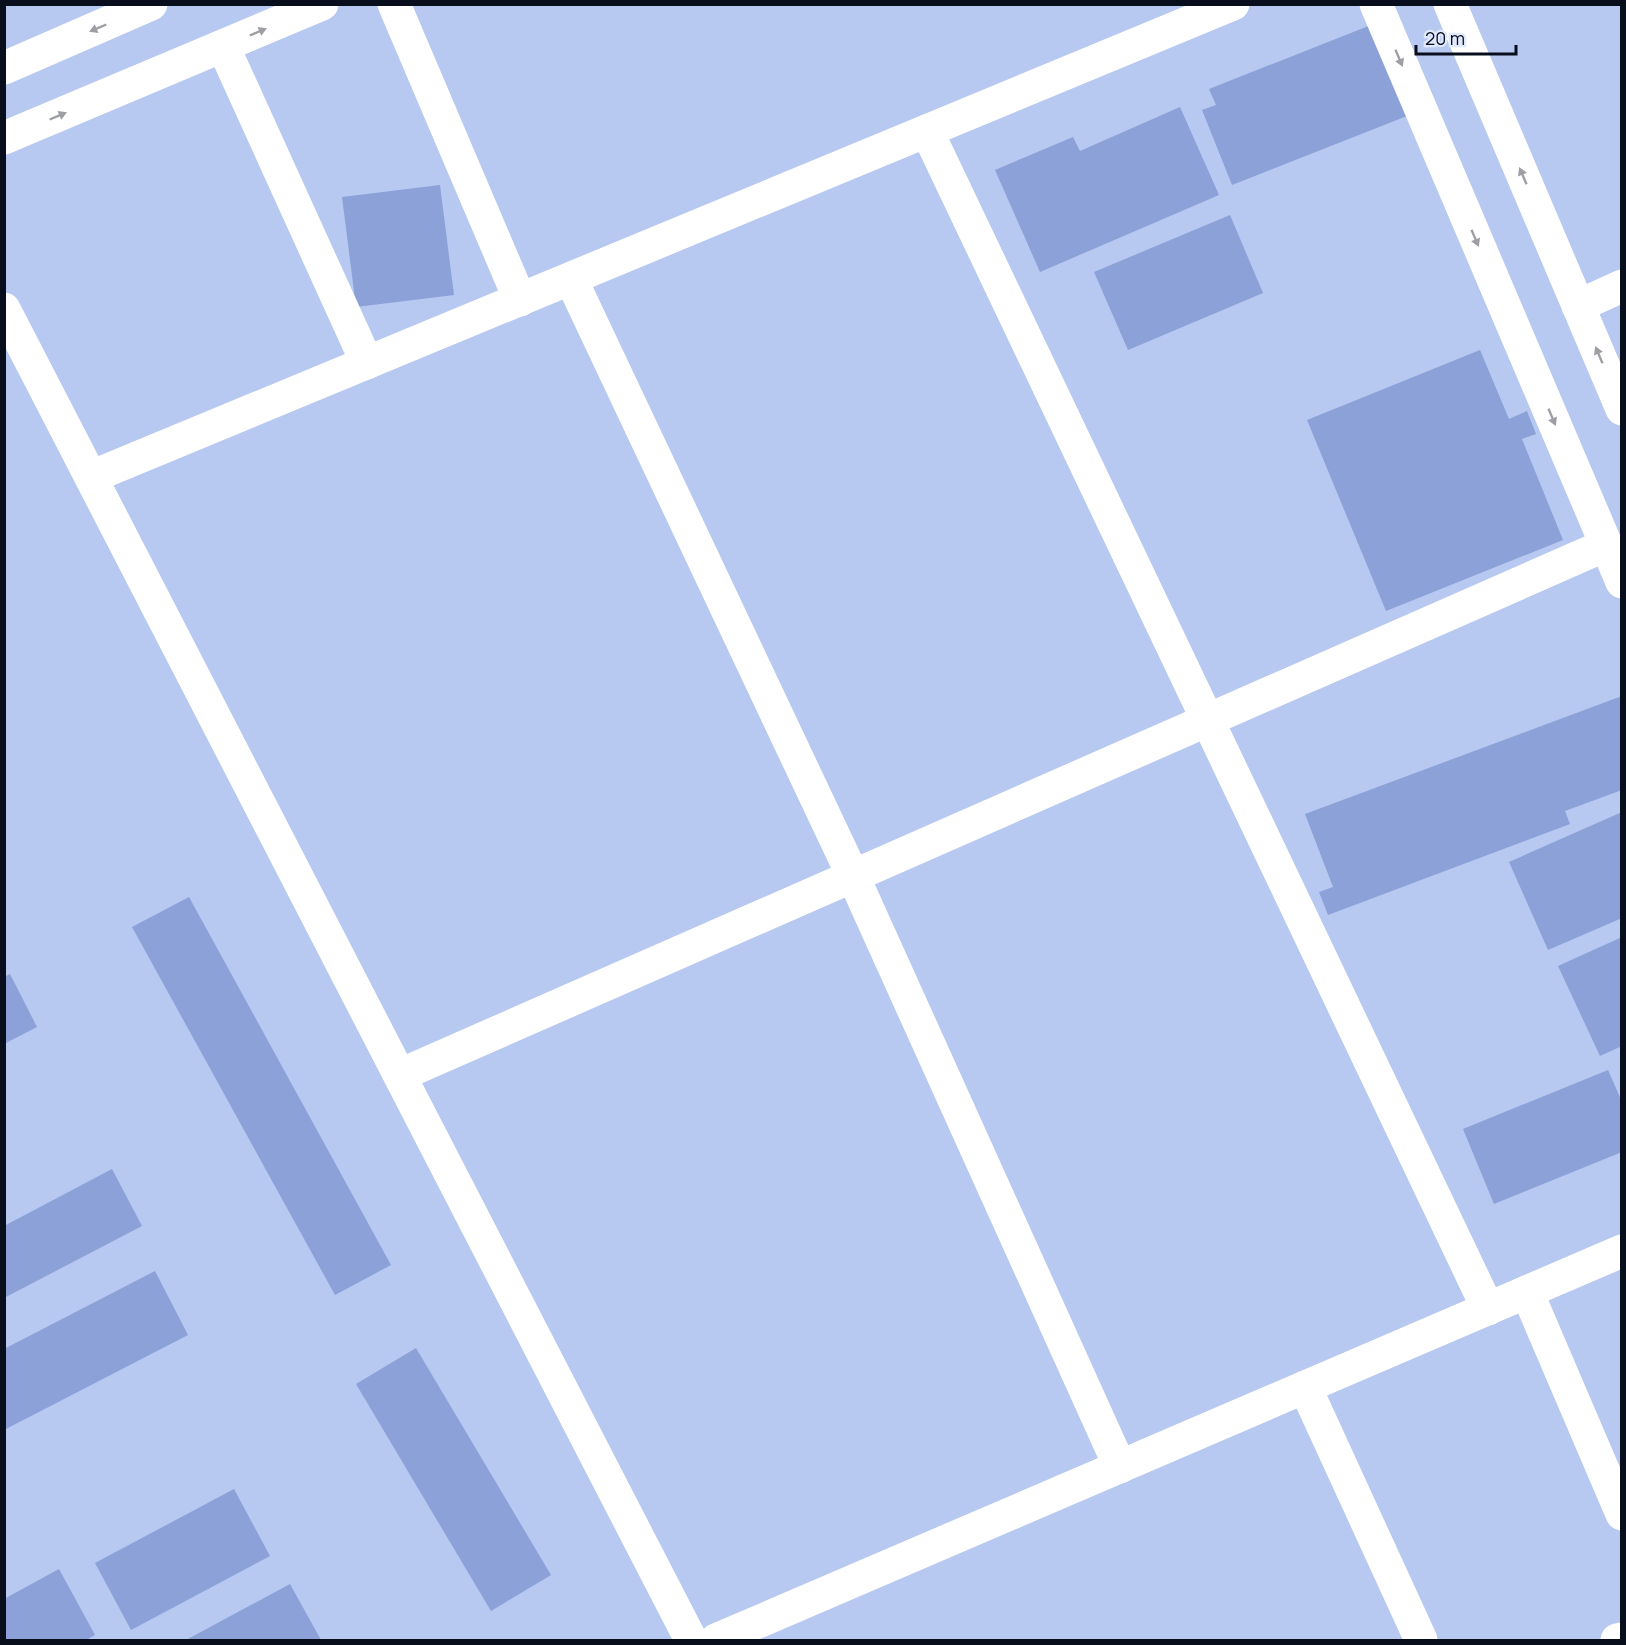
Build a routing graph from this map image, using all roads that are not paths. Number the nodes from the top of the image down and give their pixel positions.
1 (151, 4) edge
2 (322, 4) edge
3 (394, 4) edge
4 (1233, 4) edge
5 (1377, 4) edge
6 (1450, 4) edge
7 (223, 46) junction
8 (4, 68) edge
9 (927, 131) junction
10 (4, 138) edge
11 (571, 279) junction
12 (1622, 286) edge
13 (520, 300) junction
14 (1578, 306) junction
15 (4, 309) edge
16 (367, 363) junction
17 (1622, 409) edge
18 (91, 477) junction
19 (1606, 545) junction
20 (1622, 582) edge
21 (1207, 720) junction
22 (853, 876) junction
23 (400, 1075) junction
24 (1622, 1251) edge
25 (1527, 1292) junction
26 (1488, 1309) junction
27 (1305, 1387) junction
28 (1120, 1467) junction
29 (1622, 1514) edge
30 (1622, 1639) edge
31 (691, 1641) edge
32 (716, 1641) edge
33 (1421, 1641) edge
34 (1617, 1641) edge

1 -> 8 street
7 -> 2 street
3 - 13 street
4 - 9 street
5 -> 19 street
14 -> 6 street
10 -> 7 street
7 - 16 street
9 - 11 street
9 - 21 street
11 - 13 street
11 - 22 street
12 - 14 street
13 - 16 street
17 -> 14 street
15 - 18 street
16 - 18 street
18 - 23 street
19 - 20 street
19 - 21 street
21 - 22 street
21 - 26 street
22 - 23 street
22 - 28 street
23 - 31 street
24 - 25 street
25 - 26 street
25 - 29 street
26 - 27 street
27 - 28 street
27 - 33 street
28 - 32 street
30 - 34 street

